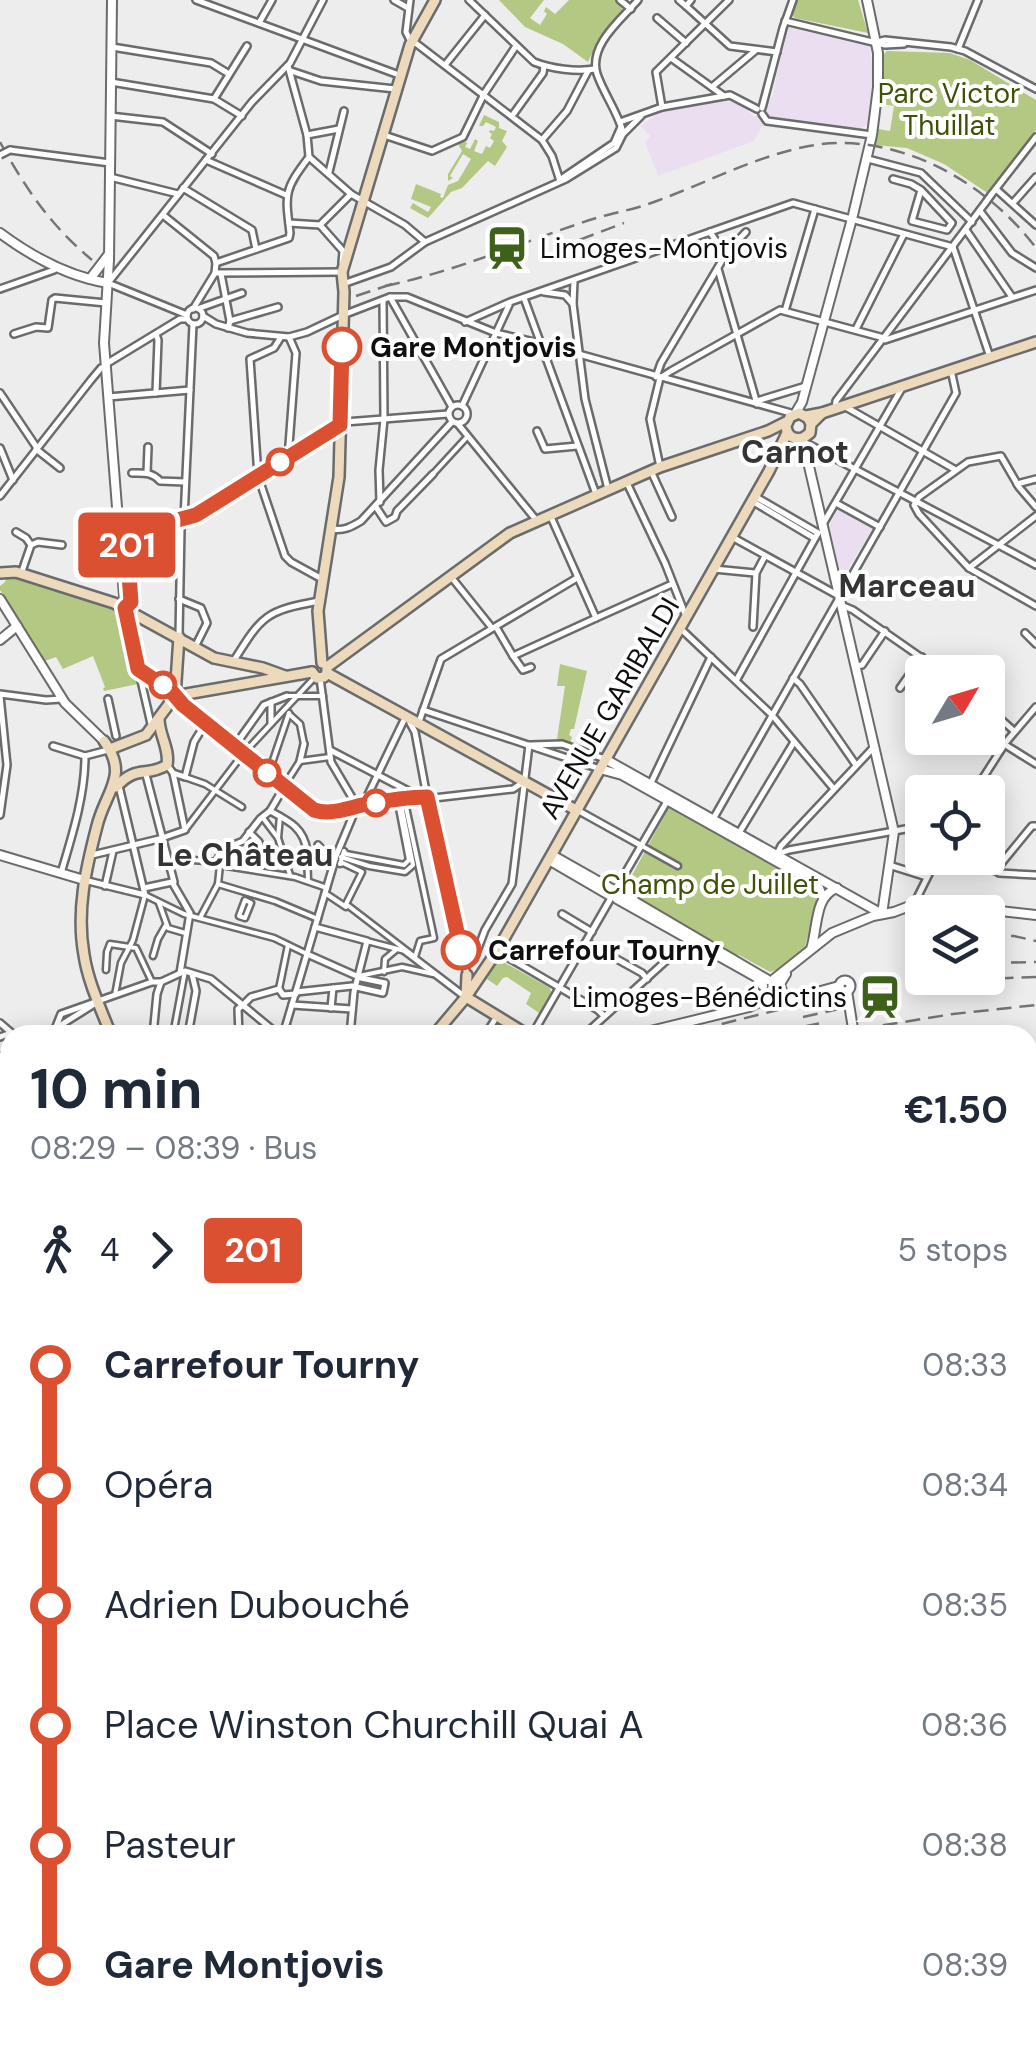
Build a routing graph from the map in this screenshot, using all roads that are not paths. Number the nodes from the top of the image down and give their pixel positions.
1 (112, 0) edge
2 (196, 0) edge
3 (272, 0) edge
4 (323, 0) edge
5 (394, 0) edge
6 (435, 0) edge
7 (469, 0) edge
8 (620, 0) edge
9 (638, 0) edge
10 (679, 0) edge
11 (729, 0) edge
12 (792, 0) edge
13 (866, 0) edge
14 (978, 0) edge
15 (216, 3) edge
16 (689, 3) edge
17 (409, 4) edge
18 (630, 9) junction
19 (484, 15) junction
20 (657, 18) dead end
21 (785, 21) junction
22 (707, 22) junction
23 (259, 23) junction
24 (408, 36) junction
25 (303, 40) junction
26 (877, 42) junction
27 (686, 43) junction
28 (247, 46) dead end
29 (516, 46) junction
30 (111, 47) junction
31 (756, 50) junction
32 (958, 50) junction
33 (777, 52) junction
34 (671, 58) junction
35 (445, 65) junction
36 (544, 66) junction
37 (289, 68) junction
38 (592, 70) junction
39 (229, 74) junction
40 (401, 76) junction
41 (111, 82) junction
42 (712, 87) junction
43 (397, 89) junction
44 (1036, 89) edge
45 (484, 94) junction
46 (724, 96) junction
47 (712, 98) junction
48 (214, 99) junction
49 (662, 107) junction
50 (761, 110) junction
51 (344, 111) dead end
52 (110, 116) junction
53 (242, 116) junction
54 (512, 116) junction
55 (624, 128) junction
56 (339, 129) junction
57 (872, 134) junction
58 (307, 135) junction
59 (384, 135) junction
60 (1036, 136) edge
61 (542, 140) junction
62 (0, 155) edge
63 (209, 157) junction
64 (309, 157) junction
65 (868, 159) junction
66 (110, 164) junction
67 (329, 172) junction
68 (110, 177) junction
69 (1036, 177) edge
70 (893, 179) dead end
71 (560, 181) junction
72 (921, 190) junction
73 (181, 191) junction
74 (994, 192) junction
75 (351, 194) junction
76 (286, 195) junction
77 (364, 201) junction
78 (1013, 203) junction
79 (815, 209) junction
80 (980, 210) junction
81 (162, 214) junction
82 (852, 218) junction
83 (972, 222) junction
84 (289, 223) junction
85 (1036, 224) edge
86 (320, 226) junction
87 (966, 230) junction
88 (710, 231) junction
89 (746, 232) dead end
90 (0, 233) edge
91 (904, 234) junction
92 (425, 242) junction
93 (953, 247) junction
94 (256, 249) junction
95 (724, 255) junction
96 (109, 257) junction
97 (216, 263) junction
98 (58, 266) junction
99 (122, 266) junction
100 (1036, 268) edge
101 (718, 269) junction
102 (218, 273) junction
103 (343, 274) junction
104 (90, 279) junction
105 (574, 281) junction
106 (108, 283) junction
107 (1, 286) edge
108 (1036, 290) edge
109 (541, 292) junction
110 (242, 293) dead end
111 (225, 298) junction
112 (386, 298) junction
113 (524, 298) junction
114 (1012, 298) junction
115 (510, 302) junction
116 (106, 304) junction
117 (573, 304) junction
118 (197, 306) junction
119 (278, 308) dead end
120 (785, 310) junction
121 (975, 310) junction
122 (343, 312) junction
123 (194, 319) junction
124 (823, 321) junction
125 (330, 322) junction
126 (464, 322) junction
127 (229, 324) junction
128 (856, 330) junction
129 (342, 331) junction
130 (496, 333) junction
131 (737, 333) junction
132 (14, 334) dead end
133 (156, 334) junction
134 (285, 336) junction
135 (883, 340) junction
136 (1036, 342) edge
137 (540, 343) junction
138 (580, 355) junction
139 (990, 357) junction
140 (106, 366) junction
141 (950, 370) junction
142 (658, 378) junction
143 (806, 386) junction
144 (902, 386) junction
145 (190, 390) junction
146 (0, 393) edge
147 (156, 393) junction
148 (108, 397) junction
149 (757, 402) junction
150 (452, 406) junction
151 (462, 406) junction
152 (839, 408) junction
153 (448, 414) junction
154 (384, 420) junction
155 (455, 423) junction
156 (337, 427) junction
157 (798, 428) junction
158 (880, 428) junction
159 (537, 431) dead end
160 (467, 437) junction
161 (577, 446) junction
162 (148, 447) dead end
163 (0, 448) edge
164 (37, 449) junction
165 (923, 453) junction
166 (292, 455) junction
167 (60, 468) dead end
168 (656, 469) junction
169 (855, 469) junction
170 (955, 470) junction
171 (132, 472) dead end
172 (147, 473) junction
173 (433, 474) joint
174 (258, 476) junction
175 (1036, 478) edge
176 (13, 480) junction
177 (626, 481) junction
178 (186, 482) junction
179 (1017, 484) junction
180 (608, 489) junction
181 (596, 494) junction
182 (899, 494) junction
183 (0, 496) edge
184 (754, 499) junction
185 (915, 502) junction
186 (836, 503) junction
187 (378, 505) junction
188 (1036, 507) edge
189 (118, 513) junction
190 (550, 514) junction
191 (1036, 516) edge
192 (672, 517) dead end
193 (184, 518) junction
194 (537, 520) junction
195 (880, 527) junction
196 (332, 529) junction
197 (820, 531) junction
198 (16, 532) dead end
199 (732, 537) junction
200 (30, 545) junction
201 (62, 545) dead end
202 (998, 546) junction
203 (764, 556) junction
204 (0, 564) edge
205 (1036, 565) edge
206 (969, 568) junction
207 (714, 569) junction
208 (0, 573) edge
209 (18, 573) junction
210 (756, 573) junction
211 (796, 573) junction
212 (450, 576) junction
213 (322, 578) junction
214 (577, 578) junction
215 (672, 584) junction
216 (178, 599) junction
217 (320, 601) junction
218 (0, 602) edge
219 (841, 604) junction
220 (1036, 606) edge
221 (125, 608) junction
222 (831, 612) junction
223 (687, 617) junction
224 (596, 618) junction
225 (753, 627) dead end
226 (15, 628) junction
227 (494, 628) junction
228 (680, 628) junction
229 (885, 631) junction
230 (1025, 633) dead end
231 (179, 637) junction
232 (0, 640) edge
233 (1036, 644) edge
234 (195, 648) junction
235 (919, 655) edge
236 (513, 656) junction
237 (711, 657) junction
238 (233, 662) junction
239 (856, 666) junction
240 (259, 667) junction
241 (531, 668) dead end
242 (138, 669) junction
243 (321, 671) junction
244 (284, 676) junction
245 (793, 678) junction
246 (266, 679) junction
247 (736, 681) junction
248 (905, 681) edge
249 (900, 688) dead end
250 (0, 695) edge
251 (175, 696) junction
252 (287, 696) joint
253 (298, 696) junction
254 (322, 696) junction
255 (62, 699) junction
256 (108, 699) dead end
257 (271, 702) junction
258 (290, 706) junction
259 (423, 710) junction
260 (1035, 712) edge
261 (289, 714) junction
262 (407, 715) junction
263 (772, 715) junction
264 (419, 722) junction
265 (271, 723) junction
266 (1005, 723) edge
267 (205, 724) junction
268 (154, 728) junction
269 (1014, 731) junction
270 (116, 736) dead end
271 (794, 742) junction
272 (1005, 743) edge
273 (304, 744) joint
274 (107, 745) junction
275 (529, 745) junction
276 (1005, 745) edge
277 (53, 746) dead end
278 (234, 747) junction
279 (874, 747) junction
280 (330, 753) junction
281 (243, 754) junction
282 (85, 756) junction
283 (300, 762) junction
284 (602, 764) junction
285 (1036, 764) edge
286 (856, 766) junction
287 (170, 769) junction
288 (146, 771) junction
289 (268, 774) junction
290 (120, 775) junction
291 (378, 775) junction
292 (185, 777) junction
293 (525, 781) junction
294 (398, 786) junction
295 (284, 787) junction
296 (649, 787) junction
297 (2, 789) edge
298 (834, 789) junction
299 (216, 790) junction
300 (424, 797) junction
301 (669, 798) junction
302 (401, 804) junction
303 (360, 806) junction
304 (242, 807) dead end
305 (576, 810) junction
306 (270, 811) junction
307 (0, 815) edge
308 (262, 816) junction
309 (280, 816) junction
310 (712, 821) junction
311 (1036, 826) edge
312 (185, 830) junction
313 (905, 830) edge
314 (251, 832) junction
315 (894, 832) junction
316 (162, 836) junction
317 (738, 836) junction
318 (278, 838) junction
319 (240, 843) joint
320 (132, 845) junction
321 (318, 845) dead end
322 (642, 846) junction
323 (113, 851) junction
324 (308, 852) joint
325 (0, 854) edge
326 (90, 856) junction
327 (264, 857) joint
328 (338, 857) junction
329 (776, 857) junction
330 (550, 858) junction
331 (1005, 858) edge
332 (192, 860) dead end
333 (218, 863) junction
334 (890, 865) junction
335 (678, 866) dead end
336 (262, 872) junction
337 (61, 873) junction
338 (1005, 874) edge
339 (928, 875) edge
340 (1036, 875) edge
341 (290, 877) junction
342 (84, 880) junction
343 (926, 880) junction
344 (308, 881) junction
345 (174, 883) junction
346 (218, 884) junction
347 (104, 886) junction
348 (837, 888) junction
349 (326, 891) junction
350 (144, 892) junction
351 (614, 894) junction
352 (918, 895) edge
353 (927, 895) edge
354 (823, 898) junction
355 (159, 903) junction
356 (905, 907) edge
357 (1005, 911) edge
358 (562, 914) dead end
359 (882, 914) junction
360 (1036, 914) edge
361 (191, 916) junction
362 (200, 918) junction
363 (318, 919) junction
364 (166, 926) junction
365 (315, 927) junction
366 (592, 932) junction
367 (188, 934) junction
368 (692, 938) junction
369 (133, 940) junction
370 (368, 941) junction
371 (586, 942) junction
372 (288, 945) junction
373 (128, 947) junction
374 (136, 948) junction
375 (396, 949) junction
376 (811, 949) junction
377 (405, 951) junction
378 (497, 951) junction
379 (307, 954) junction
380 (154, 956) dead end
381 (106, 970) dead end
382 (466, 971) junction
383 (384, 972) junction
384 (186, 973) junction
385 (434, 974) junction
386 (359, 976) junction
387 (647, 979) junction
388 (152, 982) junction
389 (161, 982) junction
390 (355, 986) junction
391 (332, 988) junction
392 (559, 988) junction
393 (774, 989) junction
394 (279, 990) junction
395 (470, 992) junction
396 (296, 993) junction
397 (116, 995) junction
398 (98, 1002) junction
399 (242, 1005) junction
400 (292, 1005) junction
401 (332, 1008) junction
402 (352, 1009) junction
403 (498, 1016) junction
404 (604, 1016) junction
405 (57, 1025) edge
406 (61, 1025) edge
407 (107, 1025) edge
408 (154, 1025) edge
409 (174, 1025) edge
410 (190, 1025) edge
411 (238, 1025) edge
412 (270, 1025) edge
413 (285, 1025) edge
414 (351, 1025) edge
415 (442, 1025) edge
416 (492, 1025) edge
417 (513, 1025) edge
418 (536, 1025) edge
419 (595, 1025) edge
420 (673, 1025) edge
421 (852, 1025) edge

1 - 30 street
2 - 15 street
3 - 23 street
4 - 25 street
5 - 17 street
6 - 24 main road
7 - 19 street
8 - 18 street
9 - 18 street
10 - 16 street
11 - 22 street
12 - 21 street
13 - 26 street
14 - 32 street
15 - 23 street
16 - 22 street
17 - 24 street
18 - 38 street
19 - 29 street
19 - 35 street
20 - 27 street
21 - 26 street
21 - 33 street
22 - 27 street
22 - 31 street
23 - 25 street
24 - 35 street
24 - 40 main road
25 - 37 street
25 - 40 street
26 - 32 street
26 - 57 street
27 - 34 street
28 - 39 street
29 - 36 street
29 - 45 street
30 - 39 street
30 - 41 street
31 - 33 street
31 - 42 street
32 - 44 street
33 - 50 street
34 - 42 street
34 - 49 street
35 - 45 street
36 - 38 street
36 - 54 street
37 - 43 street
37 - 53 street
37 - 58 street
38 - 55 street
38 - 61 street
39 - 48 street
40 - 43 main road
41 - 48 street
41 - 52 street
42 - 46 street
42 - 47 street
43 - 59 main road
45 - 54 street
45 - 59 street
46 - 47 street
46 - 50 street
47 - 49 street
48 - 53 street
49 - 55 street
50 - 57 street
51 - 56 street
52 - 63 street
52 - 66 street
53 - 63 street
54 - 61 street
55 - 71 street
56 - 58 street
56 - 67 street
57 - 65 street
58 - 64 street
59 - 77 main road
60 - 74 street
61 - 71 street
62 - 66 street, bridge
63 - 73 street
63 - 76 street
64 - 67 street
64 - 76 street
65 - 82 street
65 - 83 street
66 - 68 street
67 - 75 street
68 - 73 street
68 - 96 street
69 - 78 street
70 - 72 street
71 - 92 street
72 - 72 street
73 - 81 street
73 - 94 street
74 - 78 street
74 - 80 street, bridge
75 - 77 street
75 - 86 street
76 - 84 street
77 - 92 street
77 - 103 main road
78 - 85 street
79 - 82 street
79 - 88 street
79 - 120 street
80 - 83 street
80 - 100 street
81 - 97 street
81 - 99 street
82 - 91 street
82 - 124 street
83 - 87 street
84 - 86 street
84 - 94 street
86 - 103 street
87 - 93 street
87 - 114 street
88 - 95 street
88 - 105 street
89 - 95 street
90 - 98 street
91 - 93 street
91 - 128 street
92 - 103 street
93 - 121 street
93 - 135 street
94 - 97 street
95 - 101 street
96 - 99 street
96 - 104 street
96 - 106 street
97 - 102 street
98 - 104 street
98 - 107 street
99 - 106 street
101 - 131 street
101 - 142 street
102 - 103 street
102 - 111 street
102 - 118 street
103 - 122 main road
104 - 106 street
105 - 109 street
105 - 117 street
106 - 116 street
106 - 123 street
108 - 114 street
109 - 113 street
109 - 117 street
110 - 111 street
111 - 118 street
111 - 127 street
112 - 122 street
112 - 126 street
112 - 150 street
112 - 154 street
113 - 115 street
113 - 137 street
114 - 121 street
115 - 126 street
115 - 130 street
116 - 132 street
116 - 140 street
117 - 138 street
118 - 123 street
118 - 123 street
119 - 127 street
120 - 124 street
120 - 131 street
121 - 135 street
121 - 139 street
122 - 125 street
122 - 129 main road
123 - 127 street
123 - 133 street
123 - 145 street
124 - 128 street
124 - 143 street
125 - 129 street
125 - 134 street
126 - 130 street
127 - 134 street
128 - 135 street
129 - 156 main road
130 - 137 street
130 - 151 street
131 - 142 street
131 - 149 street
133 - 140 street
133 - 147 street
134 - 166 street
134 - 174 street
135 - 152 street
136 - 139 main road
137 - 138 street
137 - 161 street
138 - 142 street
138 - 180 street
139 - 141 main road
140 - 148 street
140 - 164 street
141 - 144 main road
141 - 165 street
142 - 149 street
142 - 168 street
143 - 149 street
143 - 157 street
144 - 152 main road
144 - 158 street
145 - 147 street
145 - 178 street
146 - 164 street
147 - 148 street
148 - 189 street
149 - 157 street
150 - 151 street
150 - 153 street
151 - 155 street
152 - 157 main road
152 - 158 street
153 - 154 street
153 - 155 street
154 - 156 street
154 - 187 street
155 - 160 street
155 - 187 street
156 - 166 street
156 - 196 main road
157 - 168 main road
157 - 169 street
157 - 184 main road, AVENUE GARIBALDI
157 - 197 street
158 - 165 street
158 - 169 street
159 - 161 street
160 - 173 street
160 - 194 street
161 - 181 street
162 - 172 street
163 - 176 street
164 - 167 street
164 - 176 street
165 - 170 street
165 - 182 street
166 - 174 street
168 - 177 main road
168 - 192 street
169 - 182 street
169 - 186 street
170 - 179 street
170 - 185 street
171 - 172 street
172 - 178 street
173 - 187 street
174 - 193 street
174 - 213 street
175 - 179 street
176 - 183 street
177 - 180 main road
177 - 215 street
178 - 193 street
179 - 188 street
180 - 181 main road
181 - 190 main road
182 - 185 street
182 - 195 street
184 - 197 street
184 - 199 main road, AVENUE GARIBALDI
185 - 202 street
185 - 206 street
186 - 195 street
186 - 197 street
187 - 196 street
189 - 193 street
189 - 221 street
190 - 194 main road
190 - 214 street
191 - 202 street
193 - 216 street
194 - 212 main road
195 - 219 street
196 - 213 main road
197 - 211 street
197 - 219 street
198 - 200 street
199 - 203 street
199 - 207 main road, AVENUE GARIBALDI
200 - 201 street
200 - 209 street
202 - 205 street
202 - 206 street
203 - 210 street
203 - 211 street
204 - 209 main road
206 - 220 street
207 - 210 street
207 - 223 main road, AVENUE GARIBALDI
208 - 209 main road
209 - 221 main road
210 - 225 street
211 - 219 street
211 - 247 street
212 - 227 street
212 - 243 main road
213 - 217 main road
214 - 224 street
214 - 227 street
215 - 223 street
215 - 224 street
216 - 231 street
216 - 234 street
217 - 238 street
217 - 243 main road
218 - 226 street
219 - 222 street
219 - 222 street
219 - 229 street
219 - 239 street
221 - 231 main road
221 - 242 main road
222 - 245 street
223 - 228 main road, AVENUE GARIBALDI
224 - 236 street
226 - 232 street
226 - 255 street
227 - 236 street
227 - 259 street
228 - 237 street
228 - 284 main road, AVENUE GARIBALDI
229 - 235 street
229 - 239 street
230 - 233 street
231 - 234 main road
231 - 251 main road
234 - 238 main road
236 - 241 street
237 - 247 street
237 - 296 street
238 - 240 main road
239 - 279 street
240 - 244 main road
240 - 246 main road
242 - 251 main road
242 - 268 street
243 - 244 main road
243 - 253 street
243 - 254 street
243 - 262 main road
244 - 246 main road
245 - 263 street
245 - 286 street
246 - 251 main road
247 - 263 street
248 - 249 street
250 - 255 street
250 - 297 street
251 - 267 street
251 - 268 main road
252 - 253 street
252 - 257 street
253 - 254 street
253 - 258 street
254 - 280 street
255 - 274 street
256 - 270 street
257 - 265 street
257 - 278 street
258 - 261 street
258 - 265 street
259 - 264 street
259 - 275 street
260 - 269 street
261 - 273 street
261 - 289 street
262 - 264 main road
262 - 291 street
262 - 300 street
263 - 271 street
263 - 310 street
264 - 293 main road
265 - 281 street
266 - 269 street
267 - 278 street
267 - 292 street
268 - 274 main road
268 - 287 main road
269 - 272 street
271 - 298 street
271 - 317 street
273 - 283 street
274 - 282 street
274 - 290 main road
275 - 284 street
275 - 284 street
275 - 293 street
276 - 285 street
277 - 282 street
278 - 281 street
279 - 286 street
279 - 315 street
280 - 283 street
280 - 291 street
280 - 303 street
281 - 289 street
281 - 299 street
282 - 337 street
283 - 295 street
284 - 296 street
284 - 305 main road, AVENUE GARIBALDI
286 - 298 street
287 - 288 main road
287 - 292 street
287 - 312 street
288 - 290 main road
288 - 316 street
289 - 295 street
290 - 320 street
290 - 326 main road
291 - 294 street
291 - 303 street
292 - 299 street
293 - 300 street
293 - 305 main road
293 - 382 street
294 - 300 street
294 - 302 street
295 - 303 street
295 - 306 street
296 - 301 street
297 - 307 street
298 - 329 street
299 - 304 street
299 - 312 street
300 - 302 street
300 - 382 street
301 - 310 street
301 - 322 street
302 - 303 street
302 - 328 street
302 - 328 street
302 - 328 street
303 - 328 street
305 - 322 street
305 - 330 main road, AVENUE GARIBALDI
306 - 308 street
306 - 309 street
308 - 314 street
308 - 318 street
309 - 318 street
309 - 324 street
310 - 317 street
311 - 331 street
312 - 316 street
313 - 315 street
314 - 319 street
314 - 327 street
315 - 329 street
315 - 334 street
316 - 320 street
316 - 345 street
317 - 329 street
318 - 341 street
319 - 333 street
320 - 323 street
320 - 350 street
321 - 328 street
322 - 335 street
322 - 351 street
323 - 326 street
323 - 347 street
324 - 344 street
325 - 337 street
326 - 342 main road
327 - 336 street
328 - 349 street
329 - 348 street
329 - 354 street
330 - 351 street
330 - 378 main road, AVENUE GARIBALDI
332 - 333 street
333 - 336 street
333 - 346 street
334 - 343 street
334 - 359 street
336 - 341 street
337 - 342 street
338 - 340 street
339 - 343 street
341 - 344 street
342 - 347 street
342 - 398 main road
343 - 352 street
343 - 353 street
344 - 349 street
345 - 350 street
345 - 361 street
346 - 362 street
346 - 363 street
347 - 350 street
348 - 354 street
348 - 359 street
349 - 363 street
349 - 377 street
350 - 355 street
350 - 369 street
351 - 366 street
351 - 368 street
354 - 376 street
355 - 361 street
355 - 364 street
356 - 359 street
357 - 360 street
358 - 366 street
359 - 376 street
361 - 362 street
361 - 367 street
362 - 372 street
363 - 365 street
364 - 367 street
364 - 380 street
365 - 370 street
365 - 379 street
366 - 371 street
367 - 384 street
368 - 387 street
368 - 393 street
369 - 373 street
369 - 374 street
370 - 375 street
370 - 386 street
371 - 387 street
371 - 392 street
372 - 379 street
372 - 394 street
373 - 374 street
373 - 381 street
373 - 397 street
374 - 388 street
375 - 377 street
375 - 383 street
376 - 393 street
377 - 385 street
378 - 392 street
378 - 395 main road, AVENUE GARIBALDI
379 - 386 street
379 - 396 street
382 - 395 main road
383 - 385 street
383 - 386 street
384 - 389 street
384 - 399 street
384 - 409 street
384 - 410 street
385 - 395 street
386 - 390 street
386 - 390 street
387 - 404 street
388 - 389 street
388 - 397 street
389 - 408 street
390 - 391 street
390 - 402 street
391 - 396 street
391 - 401 street
392 - 404 street
392 - 418 street
393 - 420 street
393 - 421 street
394 - 396 street
394 - 399 street
395 - 403 main road
395 - 415 main road, AVENUE GARIBALDI
396 - 400 street
397 - 398 street
398 - 405 street
398 - 406 street
398 - 407 main road
399 - 411 street
399 - 412 street
400 - 401 street
400 - 413 street
401 - 402 street
402 - 414 street
403 - 416 street
403 - 417 main road
404 - 419 street

